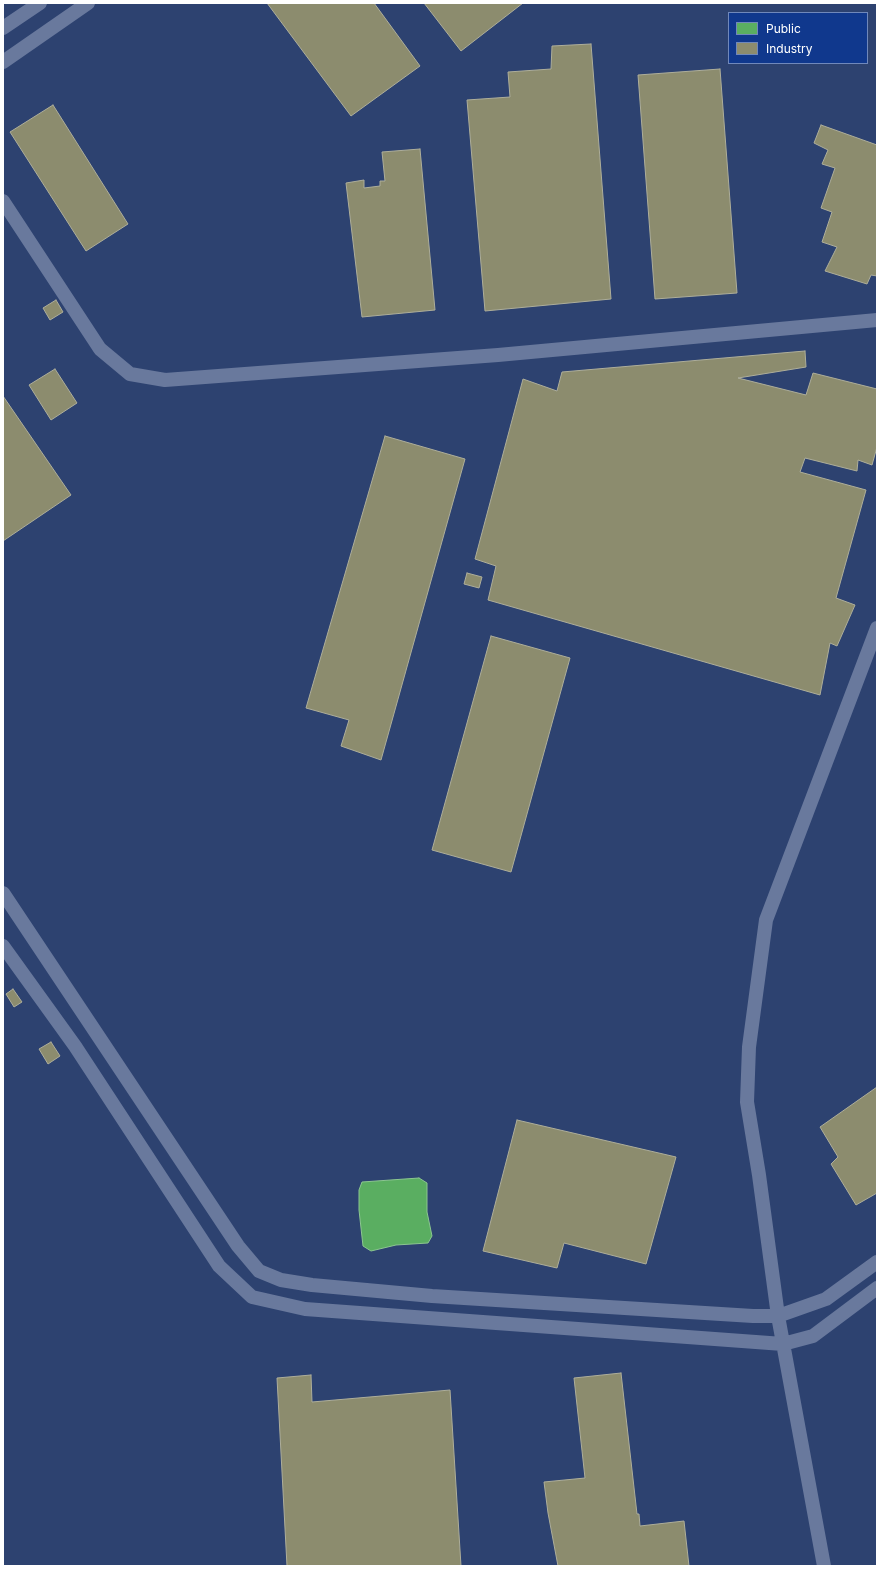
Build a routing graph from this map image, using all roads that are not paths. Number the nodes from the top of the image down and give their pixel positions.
1 (40, 3) edge
2 (88, 3) edge
3 (3, 28) edge
4 (3, 62) edge
5 (3, 201) edge
6 (877, 320) edge
7 (877, 628) edge
8 (3, 893) edge
9 (3, 946) edge
10 (877, 1262) edge
11 (877, 1288) edge
12 (778, 1316) junction
13 (783, 1344) junction
14 (824, 1566) edge

1 - 3 street
2 - 4 street
5 - 6 street
7 - 12 street
8 - 12 street
9 - 13 street
10 - 12 street
11 - 13 street
12 - 13 street
13 - 14 street

